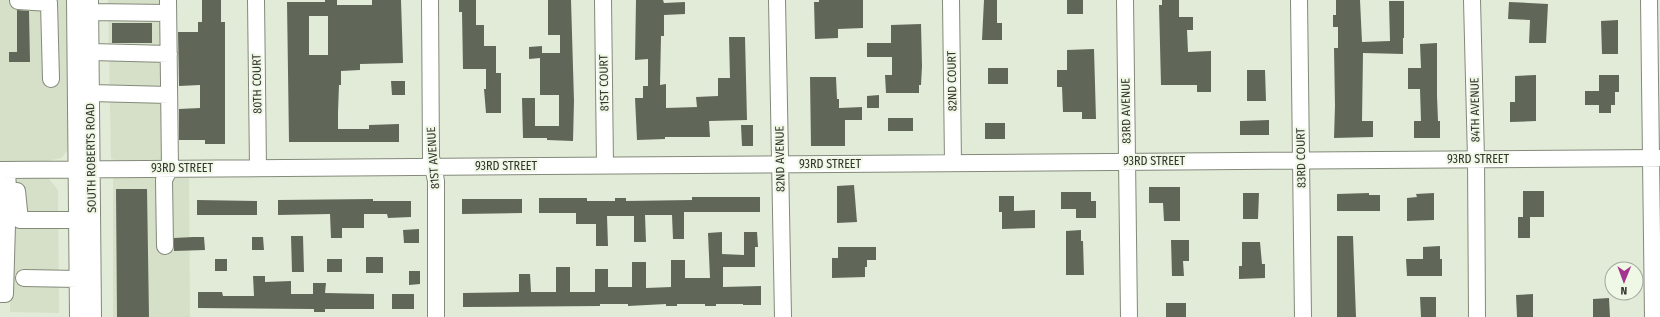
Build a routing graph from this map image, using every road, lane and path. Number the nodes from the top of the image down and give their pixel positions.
1 (75, 0) edge
2 (256, 0) edge
3 (430, 0) edge
4 (603, 0) edge
5 (777, 0) edge
6 (951, 0) edge
7 (1125, 0) edge
8 (1298, 0) edge
9 (1472, 0) edge
10 (1649, 0) edge
11 (18, 1) edge
12 (90, 6) edge
13 (168, 6) edge
14 (51, 46) junction
15 (75, 46) junction
16 (91, 52) junction
17 (169, 54) junction
18 (51, 79) dead end
19 (91, 93) junction
20 (169, 95) junction
21 (1656, 158) edge
22 (1476, 159) junction
23 (1301, 160) junction
24 (1127, 162) junction
25 (953, 163) junction
26 (779, 164) junction
27 (605, 165) junction
28 (433, 167) junction
29 (170, 168) junction
30 (258, 168) junction
31 (84, 169) junction
32 (8, 170) edge
33 (78, 220) junction
34 (165, 246) dead end
35 (24, 278) dead end
36 (78, 279) junction
37 (0, 294) edge
38 (78, 317) edge
39 (93, 317) edge
40 (436, 317) edge
41 (783, 317) edge
42 (1128, 317) edge
43 (1303, 317) edge
44 (1477, 317) edge
45 (1653, 317) edge

1 - 15 street, SOUTH ROBERTS ROAD
2 - 30 street, 80TH COURT
3 - 28 street, 81ST AVENUE
4 - 27 street, 81ST COURT
5 - 26 street, 82ND AVENUE
6 - 25 street, 82ND COURT
7 - 24 street, 83RD AVENUE
8 - 23 street, 83RD COURT
9 - 22 street, 84TH AVENUE
10 - 21 street
11 - 14 street
12 - 13 street
12 - 16 street, SOUTH ROBERTS ROAD
13 - 17 street
14 - 15 street
14 - 18 street
15 - 31 street, SOUTH ROBERTS ROAD
16 - 17 street
16 - 19 street, SOUTH ROBERTS ROAD
17 - 20 street
19 - 20 street
19 - 31 street, SOUTH ROBERTS ROAD
20 - 29 street
21 - 22 street, 93RD STREET
21 - 45 street
22 - 23 street, 93RD STREET
22 - 44 street, 84TH AVENUE
23 - 24 street, 93RD STREET
23 - 43 street, 83RD COURT
24 - 25 street, 93RD STREET
24 - 42 street, 83RD AVENUE
25 - 26 street, 93RD STREET
26 - 27 street, 93RD STREET
26 - 41 street, 82ND AVENUE
27 - 28 street, 93RD STREET
28 - 30 street, 93RD STREET
28 - 40 street, 81ST AVENUE
29 - 30 street, 93RD STREET
29 - 31 street, 93RD STREET
29 - 34 street
31 - 32 street, 93RD STREET
31 - 33 street, SOUTH ROBERTS ROAD
31 - 39 street, SOUTH ROBERTS ROAD
32 - 33 street
32 - 37 street
33 - 36 street, SOUTH ROBERTS ROAD
35 - 36 street
36 - 38 street, SOUTH ROBERTS ROAD

